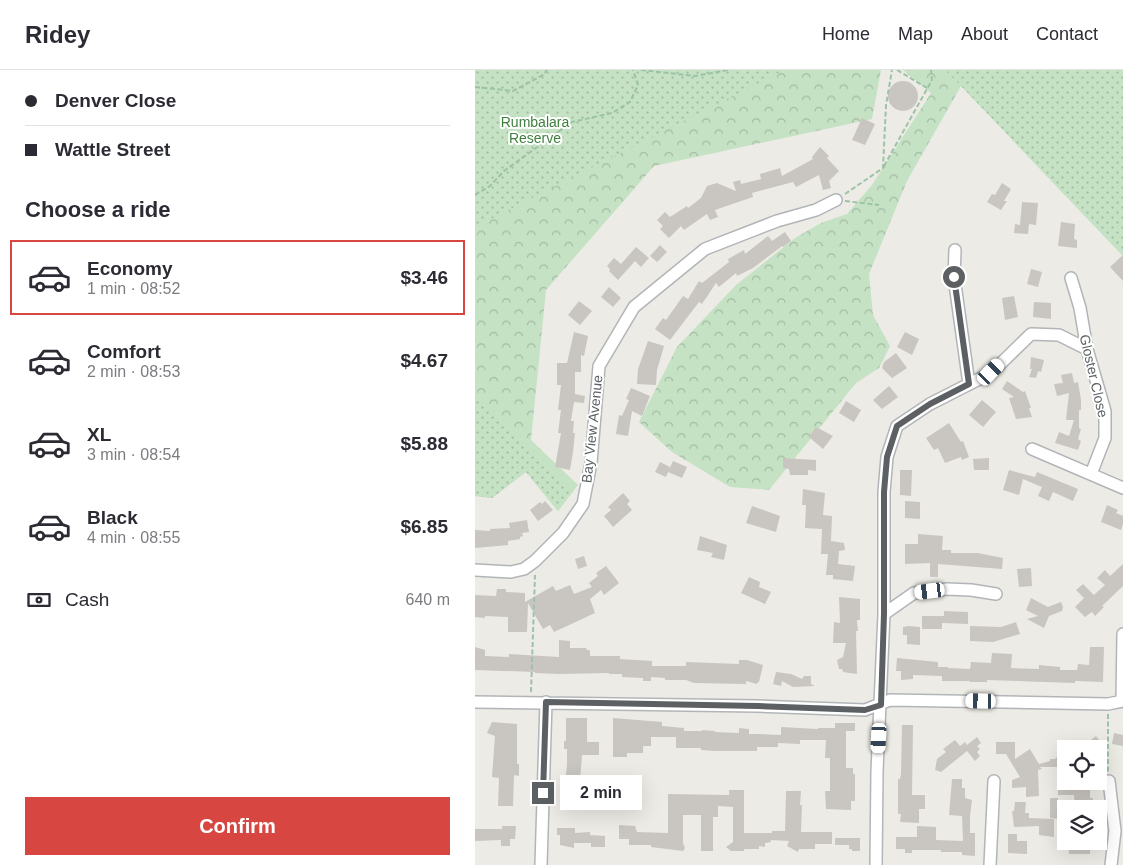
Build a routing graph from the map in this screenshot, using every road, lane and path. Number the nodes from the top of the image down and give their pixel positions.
1 (547, 70) edge
2 (633, 70) edge
3 (641, 70) edge
4 (728, 70) edge
5 (892, 70) edge
6 (897, 70) edge
7 (931, 70) edge
8 (475, 87) edge
9 (927, 88) junction
10 (883, 168) junction
11 (475, 195) edge
12 (836, 200) junction
13 (879, 205) dead end
14 (955, 250) dead end
15 (1071, 278) dead end
16 (1087, 349) junction
17 (969, 384) junction
18 (1032, 449) dead end
19 (1091, 474) junction
20 (1123, 488) edge
21 (535, 562) junction
22 (475, 570) edge
23 (996, 594) dead end
24 (884, 614) junction
25 (1123, 634) edge
26 (1122, 701) edge
27 (475, 702) edge
28 (531, 702) junction
29 (546, 702) junction
30 (1108, 704) junction
31 (881, 705) junction
32 (994, 781) dead end
33 (1109, 781) joint
34 (541, 865) edge
35 (877, 865) edge
36 (990, 865) edge
37 (1111, 865) edge

1 - 8 path
2 - 11 path
3 - 4 path
5 - 10 path
6 - 9 path
7 - 9 path
9 - 10 path
10 - 12 path
12 - 13 path
12 - 21 street, Bay View Avenue
14 - 17 street
15 - 16 street, Gloster Close
16 - 17 street
16 - 19 street, Gloster Close
17 - 24 street
18 - 19 street
19 - 20 street
21 - 22 street, Bay View Avenue
21 - 28 path
23 - 24 street
24 - 31 street
25 - 26 street
26 - 30 street
27 - 28 street
28 - 29 street
29 - 31 street
29 - 34 street
30 - 31 street
30 - 33 path
31 - 35 street
32 - 36 street
33 - 37 street

